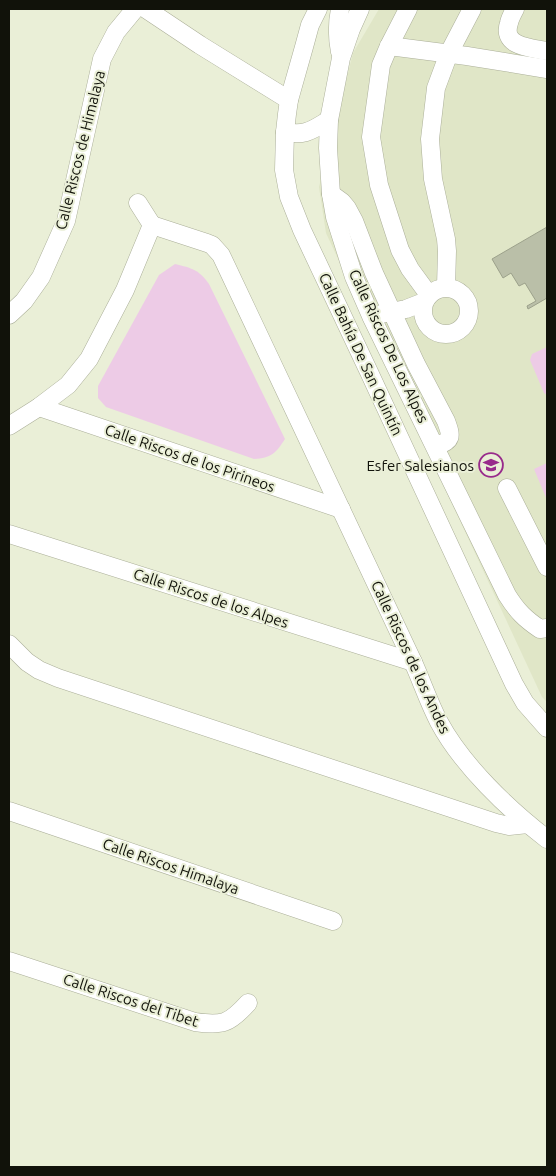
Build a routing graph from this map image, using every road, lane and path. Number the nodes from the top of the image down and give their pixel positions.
1 (135, 9) edge
2 (146, 9) edge
3 (318, 9) edge
4 (340, 9) edge
5 (360, 9) edge
6 (408, 9) edge
7 (472, 9) edge
8 (515, 9) edge
9 (388, 46) junction
10 (547, 51) edge
11 (449, 53) junction
12 (341, 58) junction
13 (547, 69) edge
14 (289, 100) junction
15 (329, 120) junction
16 (285, 132) junction
17 (331, 194) junction
18 (138, 203) dead end
19 (152, 225) junction
20 (446, 287) junction
21 (426, 298) junction
22 (392, 312) junction
23 (9, 315) edge
24 (371, 316) junction
25 (433, 330) junction
26 (407, 345) junction
27 (39, 407) junction
28 (9, 426) edge
29 (436, 446) junction
30 (507, 488) dead end
31 (342, 508) junction
32 (9, 534) edge
33 (547, 567) edge
34 (544, 628) edge
35 (9, 644) edge
36 (413, 662) junction
37 (547, 728) edge
38 (9, 811) edge
39 (528, 824) junction
40 (547, 838) edge
41 (333, 921) dead end
42 (9, 961) edge
43 (248, 1004) dead end

1 - 23 street, Calle Riscos de Himalaya
2 - 14 street
3 - 14 street
4 - 12 street
5 - 12 street, Calle Riscos De Los Alpes
6 - 9 street
7 - 11 street
8 - 10 street
9 - 11 street
9 - 21 street
11 - 13 street
11 - 20 street
12 - 15 street, Calle Riscos De Los Alpes
14 - 16 street
15 - 16 street
15 - 17 street, Calle Riscos De Los Alpes
16 - 37 street, Calle Bahía De San Quintín
17 - 22 street
17 - 24 street, Calle Riscos De Los Alpes
18 - 19 street
19 - 27 street
19 - 31 street, Calle Riscos de los Andes
20 - 21 street
20 - 25 street
21 - 22 street
21 - 25 street
22 - 24 street
22 - 26 street
24 - 29 street, Calle Riscos De Los Alpes
25 - 26 street
26 - 29 street
27 - 28 street
27 - 31 street, Calle Riscos de los Pirineos
29 - 34 street, Calle Riscos De Los Alpes
30 - 33 street
31 - 36 street, Calle Riscos de los Andes
32 - 36 street, Calle Riscos de los Alpes
35 - 39 street
36 - 39 street, Calle Riscos de los Andes
38 - 41 street, Calle Riscos Himalaya
39 - 40 street
42 - 43 street, Calle Riscos del Tibet

